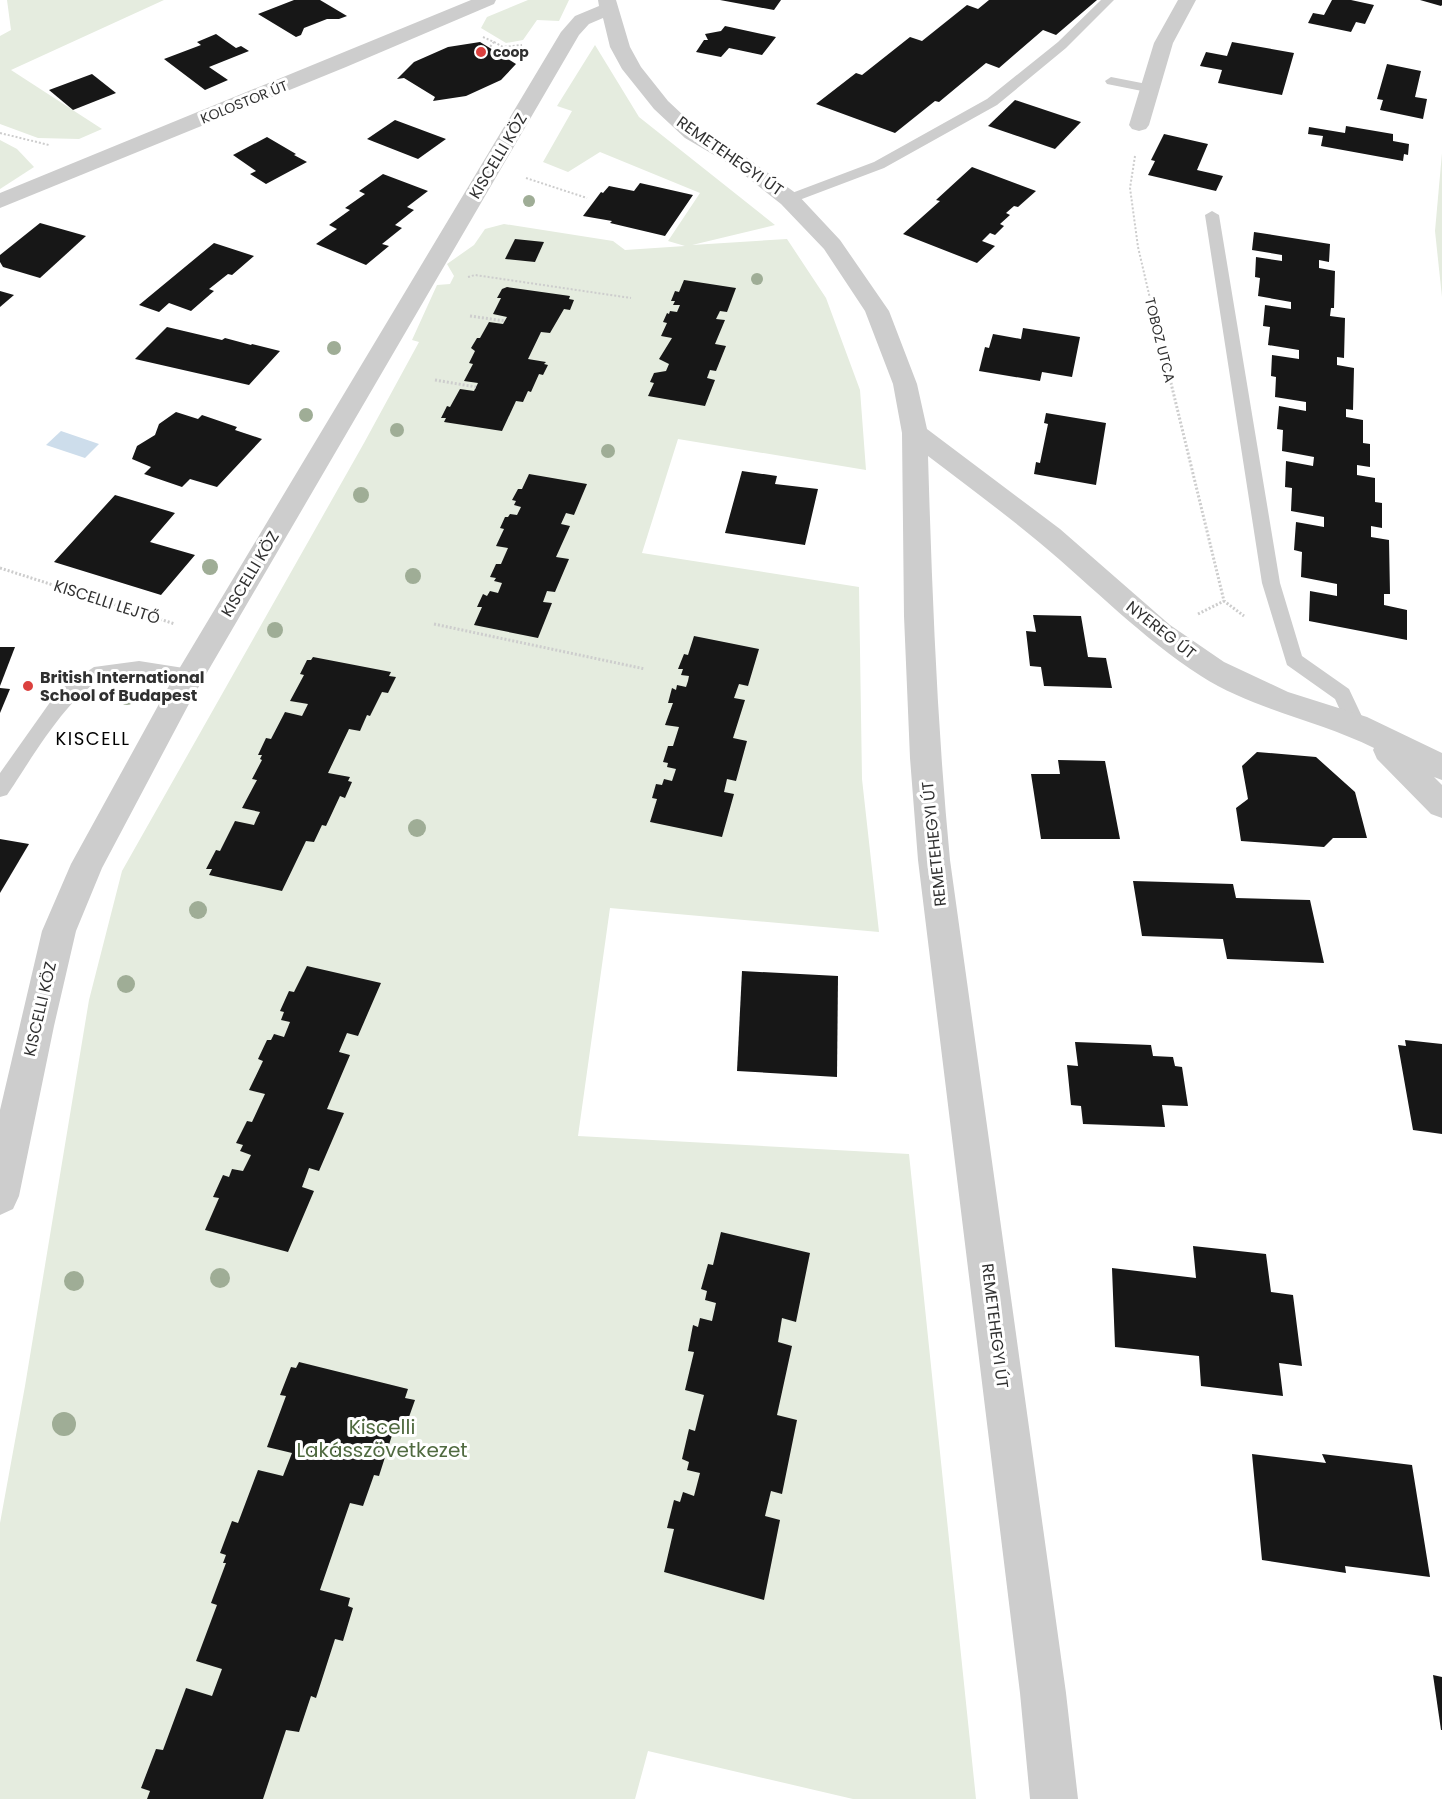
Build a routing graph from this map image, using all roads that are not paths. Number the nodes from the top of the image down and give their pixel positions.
1 (487, 0) edge
2 (1108, 0) edge
3 (1187, 0) edge
4 (608, 4) edge
5 (1111, 81) dead end
6 (1152, 88) junction
7 (1139, 126) road end
8 (789, 199) junction
9 (0, 201) edge
10 (1212, 215) dead end
11 (915, 433) junction
12 (190, 676) junction
13 (1364, 729) junction
14 (1442, 767) edge
15 (0, 789) edge
16 (1442, 805) edge
17 (0, 1196) edge
18 (1054, 1799) edge

1 - 9 street, KOLOSTOR ÚT
2 - 8 lane
3 - 6 street
4 - 8 street, REMETEHEGYI ÚT
4 - 12 street, KISCELLI KÖZ
5 - 6 lane
6 - 7 street
8 - 11 street, REMETEHEGYI ÚT
10 - 13 lane
11 - 13 street, NYEREG ÚT
11 - 18 street, REMETEHEGYI ÚT
12 - 15 lane
12 - 17 street, KISCELLI KÖZ
13 - 14 street, NYEREG ÚT
13 - 16 street

